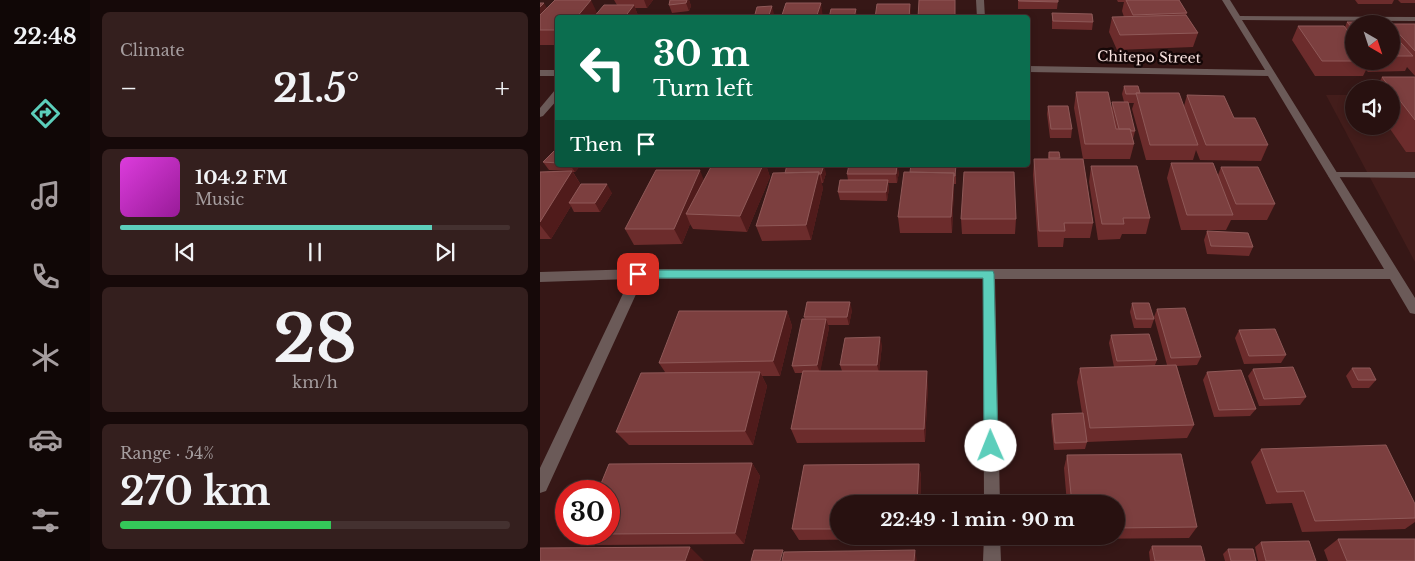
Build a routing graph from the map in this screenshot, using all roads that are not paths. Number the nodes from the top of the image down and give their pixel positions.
1 (980, 0) edge
2 (1226, 0) edge
3 (981, 15) edge
4 (1238, 18) junction
5 (1415, 18) edge
6 (1030, 69) edge
7 (540, 73) edge
8 (555, 73) edge
9 (1270, 73) junction
10 (555, 96) edge
11 (540, 114) edge
12 (1333, 175) junction
13 (1415, 176) edge
14 (638, 274) junction
15 (989, 274) junction
16 (1394, 274) junction
17 (540, 277) edge
18 (1415, 309) edge
19 (540, 485) edge
20 (992, 495) edge
21 (992, 545) edge
22 (992, 561) edge

1 - 3 street
2 - 4 street
4 - 5 street
4 - 9 street
6 - 9 street, Chitepo Street
7 - 8 street
9 - 12 street
10 - 11 street
12 - 13 street
12 - 16 street
14 - 15 street
14 - 17 street
14 - 19 street
15 - 16 street
15 - 20 street
16 - 18 street
21 - 22 street

